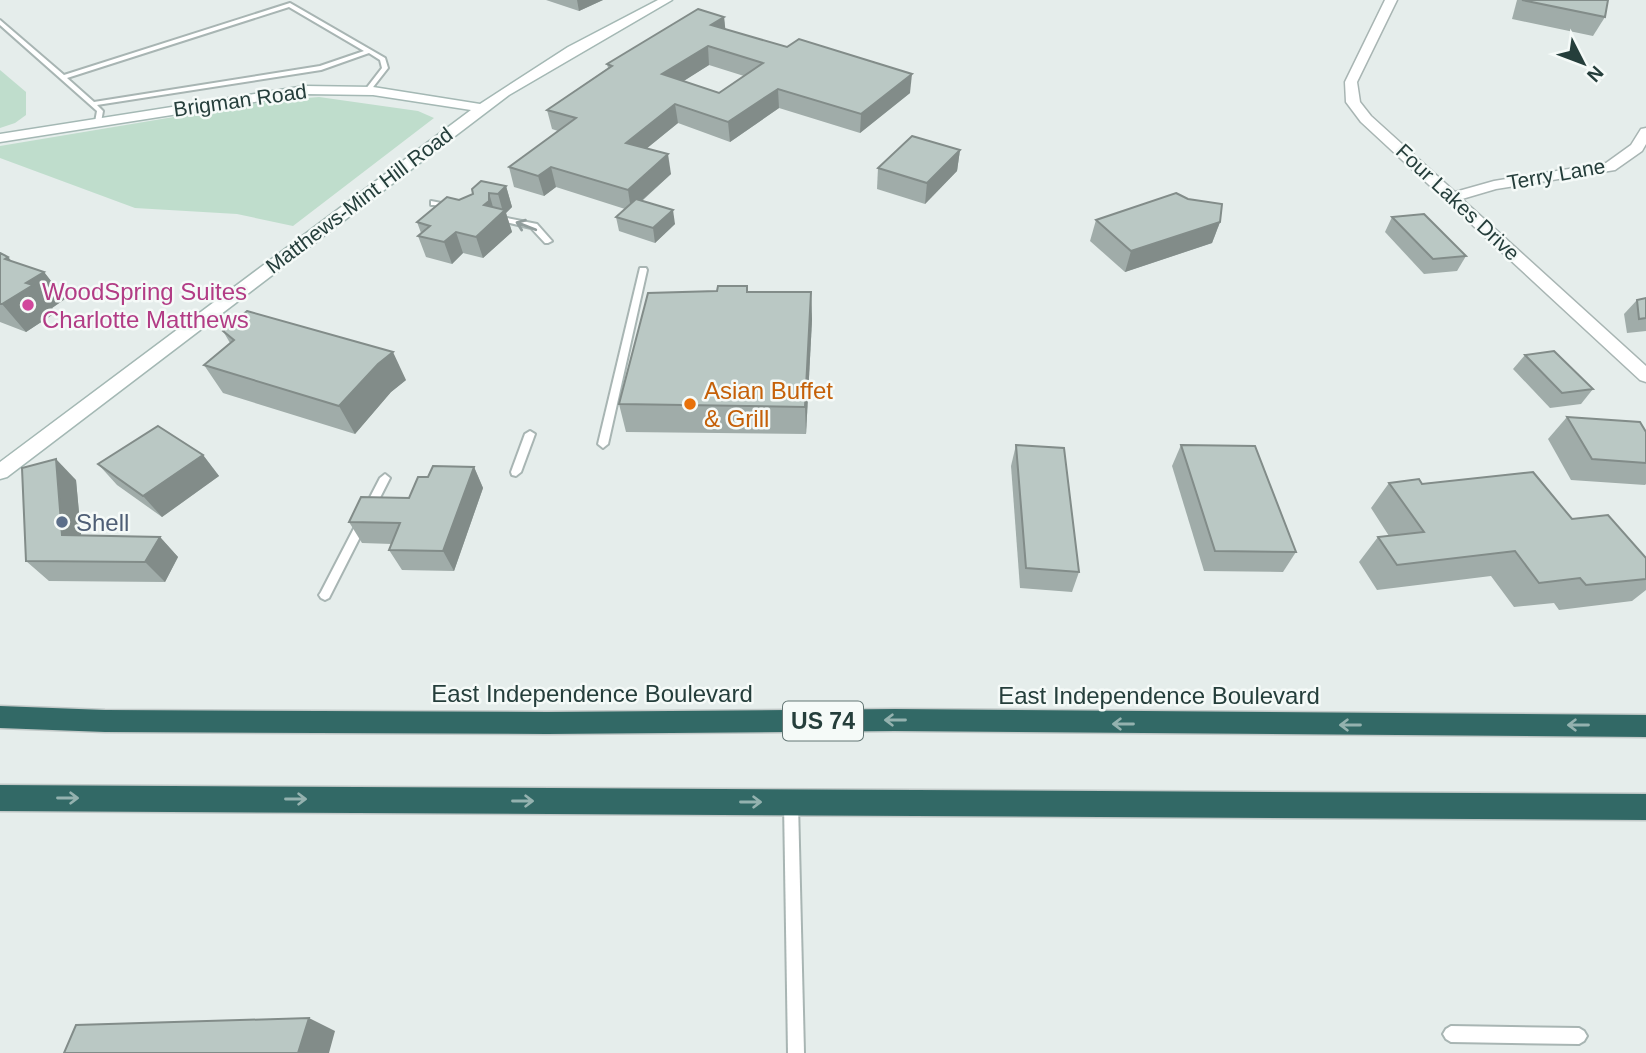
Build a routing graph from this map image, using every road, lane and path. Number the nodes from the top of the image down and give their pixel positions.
1 (281, 0) edge
2 (666, 0) edge
3 (1391, 0) edge
4 (290, 5) junction
5 (0, 22) edge
6 (369, 51) junction
7 (63, 78) junction
8 (368, 90) junction
9 (92, 103) junction
10 (481, 108) junction
11 (98, 122) junction
12 (1646, 132) edge
13 (0, 138) edge
14 (1454, 197) junction
15 (434, 203) dead end
16 (465, 211) edge
17 (500, 218) edge
18 (548, 241) dead end
19 (643, 270) dead end
20 (1646, 376) edge
21 (530, 434) dead end
22 (604, 443) dead end
23 (0, 472) edge
24 (516, 472) dead end
25 (385, 478) dead end
26 (326, 595) dead end
27 (0, 717) edge
28 (1646, 726) edge
29 (0, 798) edge
30 (790, 803) junction
31 (1646, 807) edge
32 (1451, 1034) dead end
33 (1579, 1036) dead end
34 (796, 1053) edge

1 - 4 lane
2 - 10 street, Matthews-Mint Hill Road
3 - 14 street, Four Lakes Drive
4 - 6 lane
4 - 7 lane
5 - 7 lane
6 - 8 lane
6 - 9 lane
7 - 9 lane
8 - 10 street, Brigman Road
8 - 11 street, Brigman Road
9 - 11 lane
10 - 23 street, Matthews-Mint Hill Road
11 - 13 street, Brigman Road
12 - 14 street, Terry Lane
14 - 20 street, Four Lakes Drive
15 - 16 lane
18 -> 17 lane
19 - 22 lane
21 - 24 lane
25 - 26 lane
28 -> 27 highway, East Independence Boulevard / US 74
29 -> 30 highway
30 - 31 highway
30 - 34 lane
32 - 33 lane

